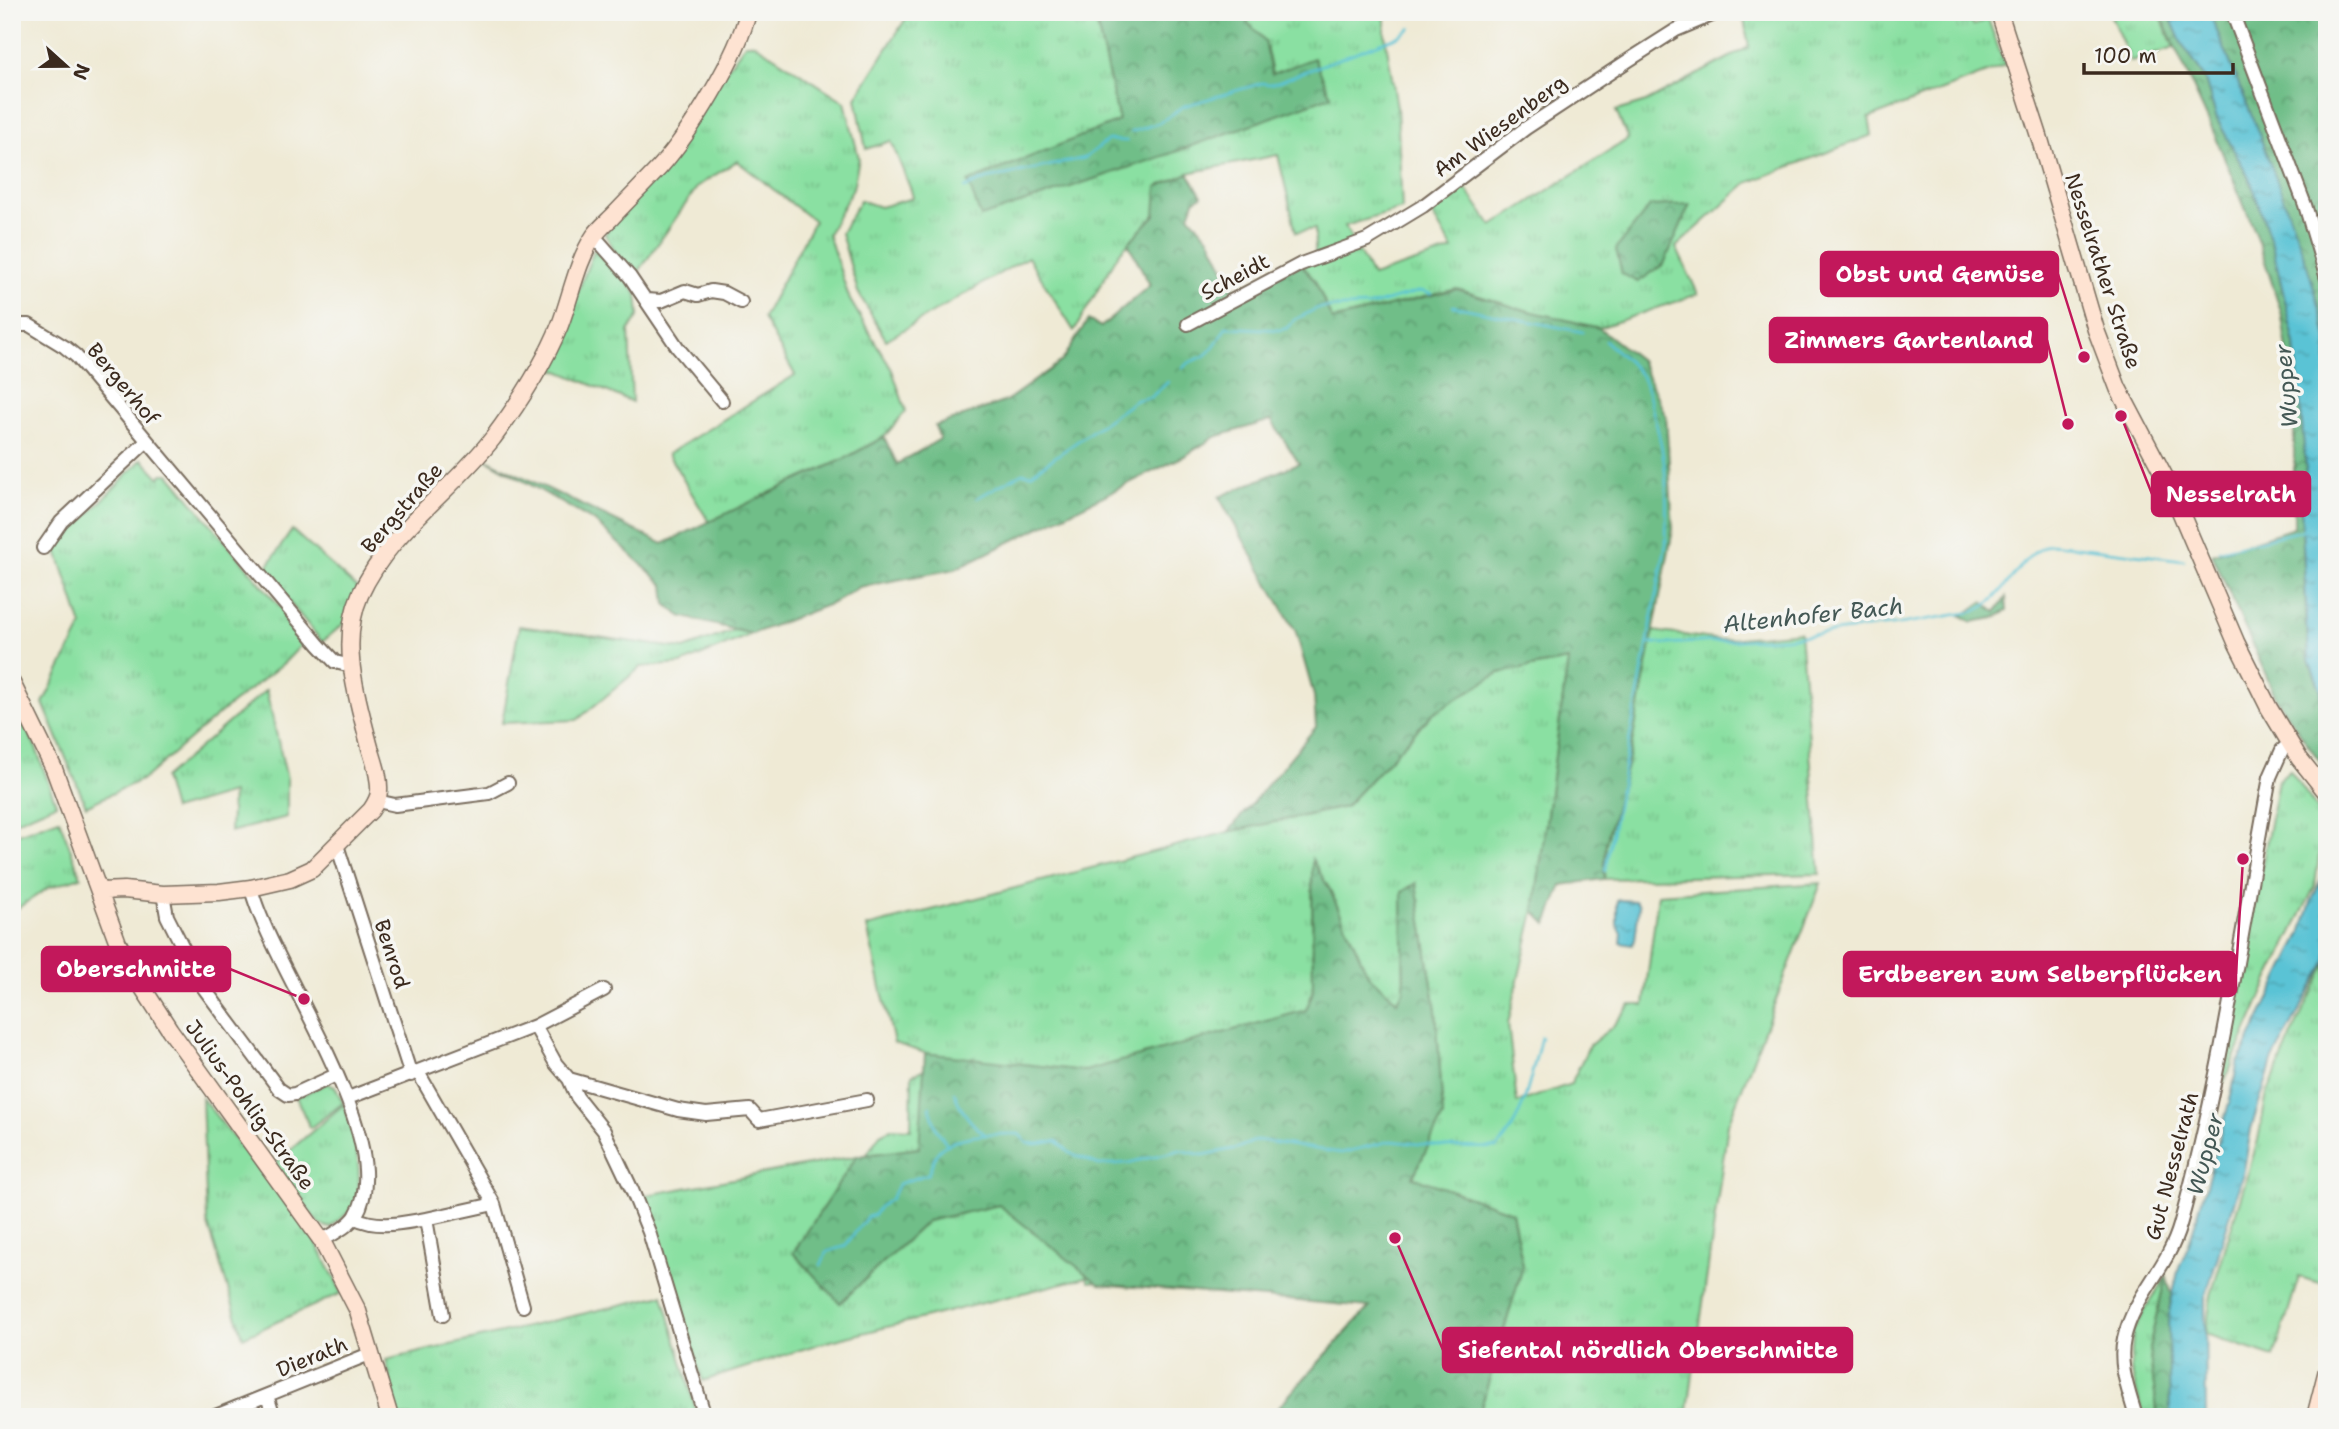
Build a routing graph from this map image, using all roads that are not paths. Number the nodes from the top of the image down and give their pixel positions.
1 (748, 12) edge
2 (1719, 12) edge
3 (1999, 12) edge
4 (2232, 12) edge
5 (594, 236) junction
6 (1301, 264) joint
7 (2327, 279) edge
8 (647, 300) junction
9 (741, 302) dead end
10 (1188, 324) dead end
11 (12, 325) edge
12 (722, 401) dead end
13 (147, 442) junction
14 (43, 548) dead end
15 (351, 666) junction
16 (12, 683) edge
17 (2286, 747) junction
18 (508, 783) dead end
19 (2327, 793) edge
20 (377, 800) junction
21 (337, 845) junction
22 (251, 888) junction
23 (100, 891) junction
24 (163, 894) junction
25 (604, 990) dead end
26 (535, 1026) junction
27 (415, 1074) junction
28 (336, 1075) junction
29 (569, 1079) junction
30 (348, 1098) junction
31 (867, 1100) dead end
32 (494, 1204) junction
33 (355, 1218) junction
34 (426, 1219) junction
35 (322, 1241) junction
36 (523, 1307) dead end
37 (443, 1315) dead end
38 (372, 1353) junction
39 (2327, 1370) edge
40 (267, 1396) junction
41 (213, 1417) edge
42 (274, 1417) edge
43 (390, 1417) edge
44 (705, 1417) edge
45 (2136, 1417) edge
46 (2315, 1417) edge

1 - 5 street, Bergstraße
2 - 6 street, Am Wiesenberg
3 - 17 street, Nesselrather Straße
4 - 7 street
5 - 8 street
5 - 15 street, Bergstraße
6 - 10 street, Scheidt
8 - 9 street
8 - 12 street
11 - 13 street, Bergerhof
13 - 14 street, Bergerhof
13 - 15 street
15 - 20 street, Bergstraße
16 - 23 street, Julius-Pohlig-Straße
17 - 19 street, Nesselrather Straße
17 - 45 street, Gut Nesselrath
18 - 20 street
20 - 21 street
21 - 22 street
21 - 27 street, Benrod
22 - 24 street
22 - 28 street
23 - 24 street
23 - 35 street, Julius-Pohlig-Straße
24 - 28 street
25 - 26 street
26 - 27 street
26 - 29 street
27 - 30 street
27 - 32 street, Benrod
28 - 30 street
29 - 31 street
29 - 44 street
30 - 33 street
32 - 34 street
32 - 36 street, Benrod
33 - 34 street
33 - 35 street
34 - 37 street
35 - 38 street, Julius-Pohlig-Straße
38 - 40 street, Dierath
38 - 43 street, Julius-Pohlig-Straße
39 - 46 street
40 - 41 street, Dierath
40 - 42 street, Dierath

